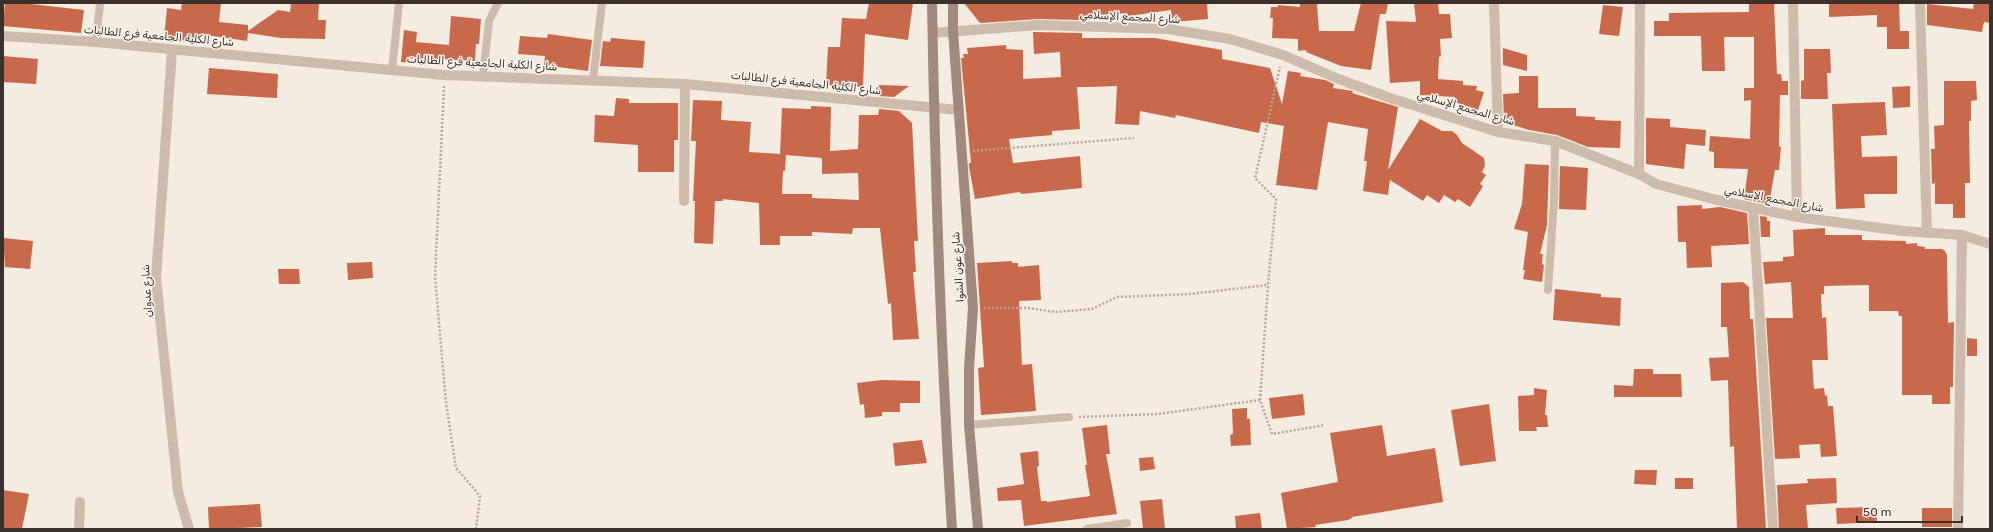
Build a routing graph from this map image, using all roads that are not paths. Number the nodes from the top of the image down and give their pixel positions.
1 (100, 3) edge
2 (399, 3) edge
3 (498, 3) edge
4 (602, 3) edge
5 (932, 3) edge
6 (954, 3) edge
7 (1494, 3) edge
8 (1640, 3) edge
9 (1793, 3) edge
10 (1920, 3) edge
11 (953, 31) junction
12 (933, 33) junction
13 (3, 36) edge
14 (96, 42) junction
15 (172, 50) junction
16 (392, 70) junction
17 (483, 75) junction
18 (593, 80) junction
19 (685, 84) junction
20 (933, 108) junction
21 (959, 110) junction
22 (1498, 132) junction
23 (1555, 141) junction
24 (1640, 174) junction
25 (684, 201) dead end
26 (1754, 208) junction
27 (1796, 217) junction
28 (1927, 233) junction
29 (1962, 235) junction
30 (1990, 244) edge
31 (1548, 290) dead end
32 (1069, 417) road end
33 (969, 425) junction
34 (80, 502) dead end
35 (1127, 523) dead end
36 (79, 529) edge
37 (189, 529) edge
38 (952, 529) edge
39 (978, 529) edge
40 (1087, 529) edge
41 (1773, 529) edge
42 (1958, 529) edge

1 - 14 lane
2 - 16 lane
3 - 17 lane
4 - 18 lane
5 - 12 main road, شارع عون الشوا
6 - 11 main road, شارع عون الشوا
7 - 22 street
8 - 24 street
9 - 27 street
10 - 28 street
11 - 12 street, شارع المجمع الإسلامي
11 - 21 main road, شارع عون الشوا
11 - 22 street, شارع المجمع الإسلامي
12 - 20 main road, شارع عون الشوا
13 - 14 street, شارع الكلية الجامعية فرع الطالبات
14 - 15 street, شارع الكلية الجامعية فرع الطالبات
15 - 16 street, شارع الكلية الجامعية فرع الطالبات
15 - 37 street, شارع عدوان
16 - 17 street, شارع الكلية الجامعية فرع الطالبات
17 - 18 street, شارع الكلية الجامعية فرع الطالبات
18 - 19 street, شارع الكلية الجامعية فرع الطالبات
19 - 20 street, شارع الكلية الجامعية فرع الطالبات
19 - 25 street
20 - 21 street, شارع الكلية الجامعية فرع الطالبات
20 - 38 main road, شارع عون الشوا
21 - 33 main road, شارع عون الشوا
22 - 23 street, شارع المجمع الإسلامي
23 - 24 street, شارع المجمع الإسلامي
23 - 31 lane
24 - 26 street, شارع المجمع الإسلامي
26 - 27 street, شارع المجمع الإسلامي
26 - 41 street
27 - 28 street, شارع المجمع الإسلامي
28 - 29 street, شارع المجمع الإسلامي
29 - 30 street, شارع المجمع الإسلامي
29 - 42 street
32 - 33 lane
33 - 39 main road, شارع عون الشوا
34 - 36 street
35 - 40 lane

